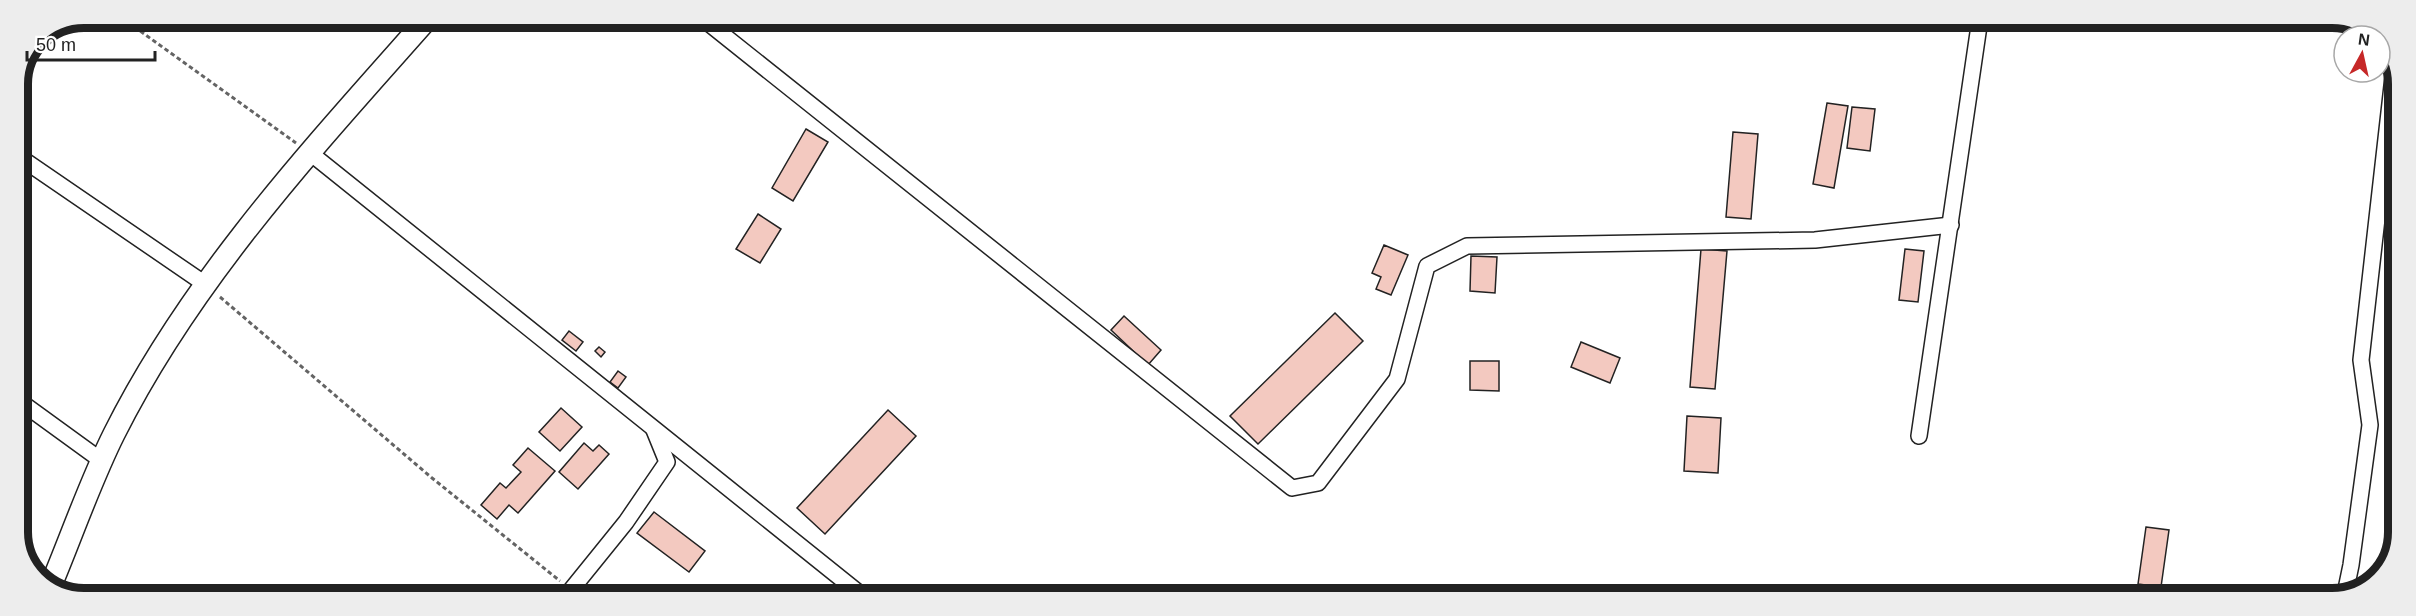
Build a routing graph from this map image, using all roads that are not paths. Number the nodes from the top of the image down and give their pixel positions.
1 (419, 28) edge
2 (715, 28) edge
3 (1979, 28) edge
4 (2387, 129) edge
5 (309, 152) junction
6 (28, 163) edge
7 (1951, 225) junction
8 (205, 284) junction
9 (29, 408) edge
10 (653, 427) junction
11 (1919, 436) dead end
12 (102, 461) junction
13 (54, 578) edge
14 (2347, 586) edge
15 (577, 588) edge
16 (853, 588) edge

1 - 5 street
2 - 7 street
3 - 7 street
4 - 14 street
5 - 8 street
5 - 10 street
6 - 8 street
7 - 11 street
8 - 12 street
9 - 12 street
10 - 15 street
10 - 16 street
12 - 13 street

